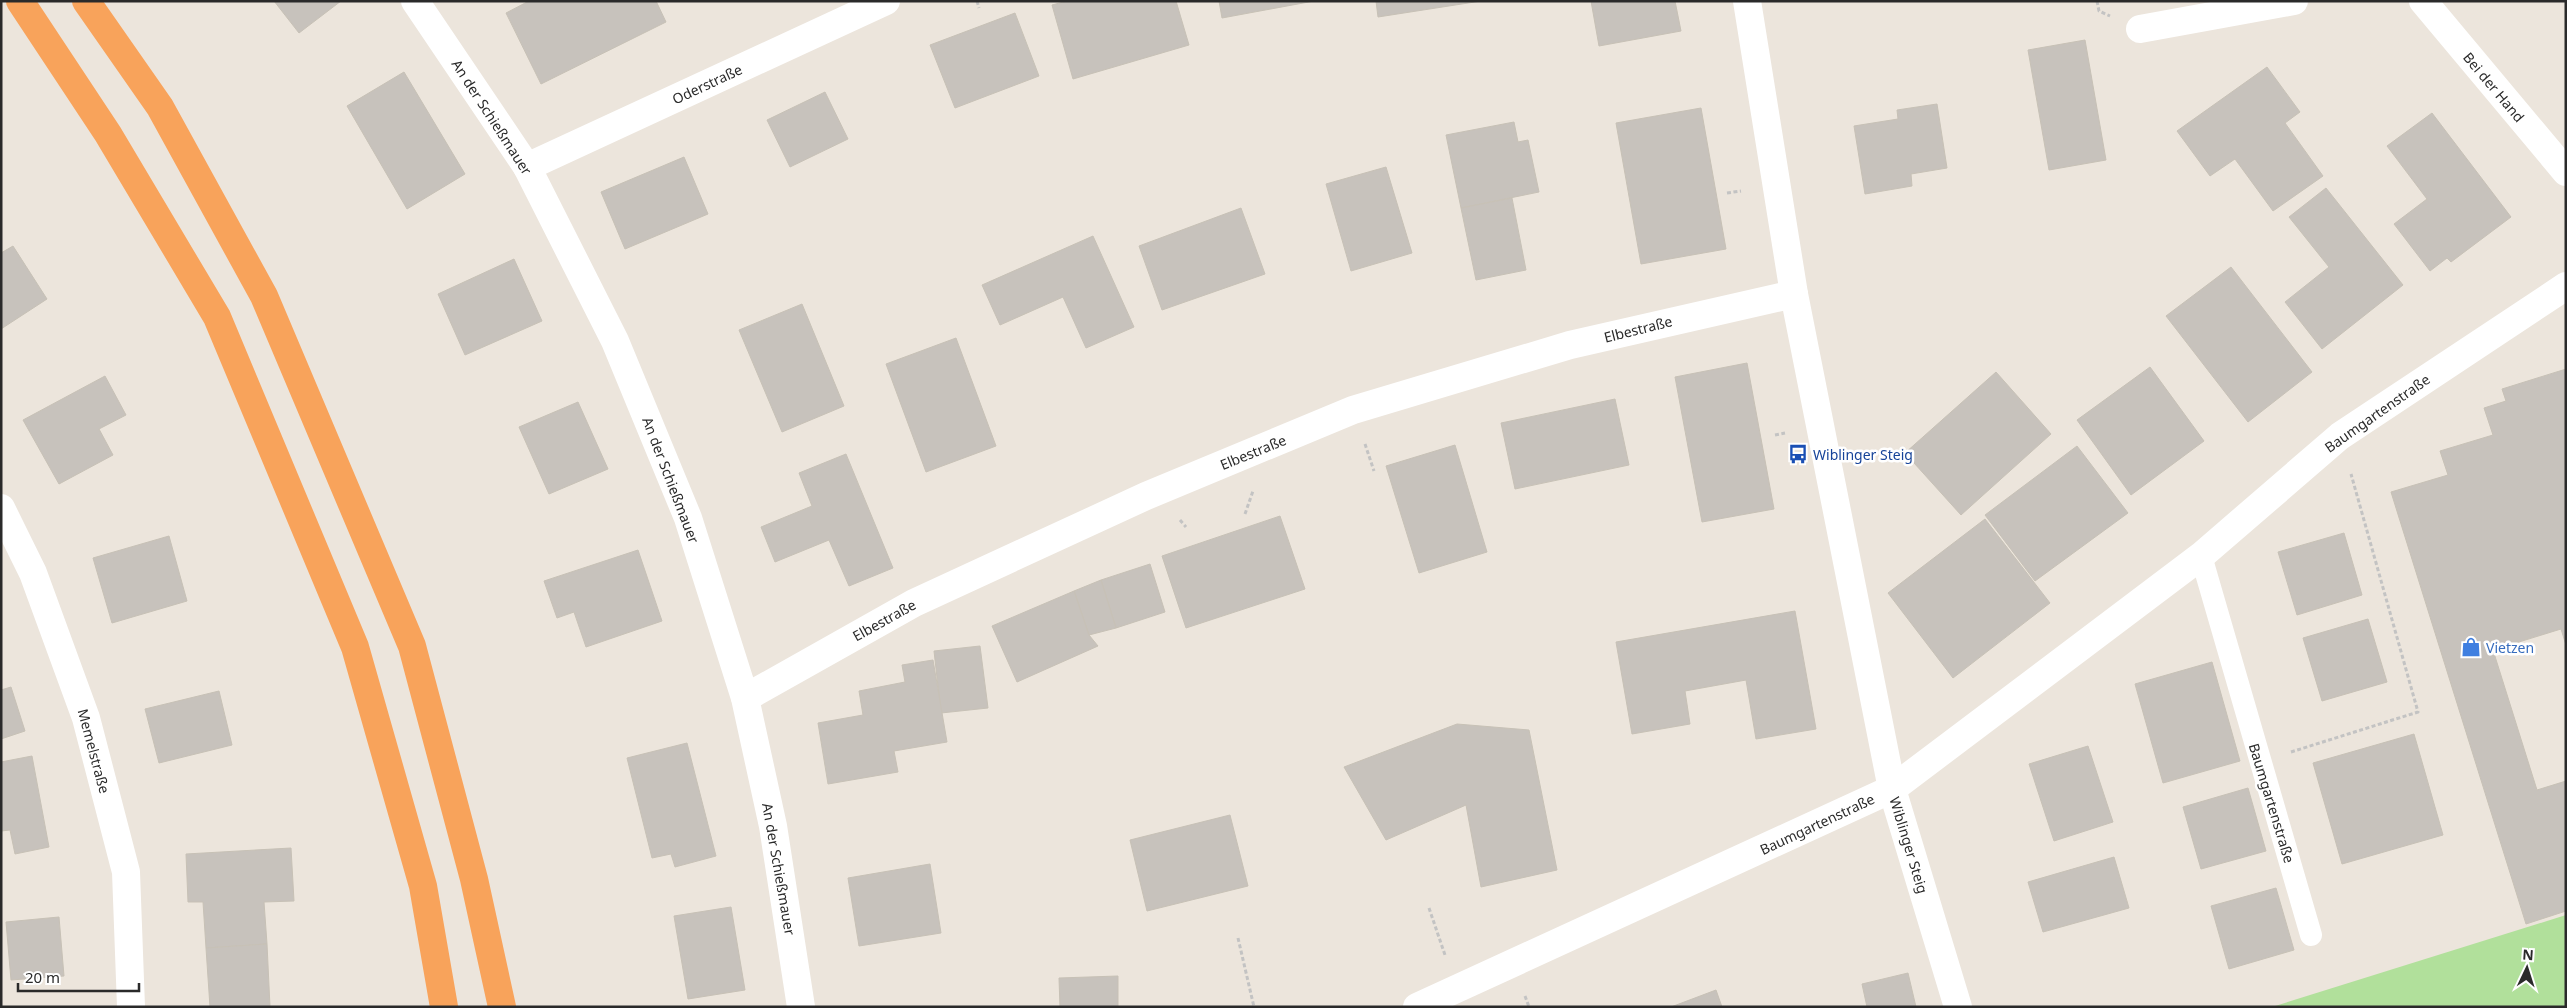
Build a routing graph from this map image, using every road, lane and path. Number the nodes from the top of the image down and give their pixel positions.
1 (20, 1) edge
2 (86, 1) edge
3 (415, 1) edge
4 (886, 1) edge
5 (977, 1) edge
6 (1746, 1) edge
7 (2294, 1) edge
8 (2423, 1) edge
9 (979, 8) dead end
10 (2140, 29) dead end
11 (527, 167) junction
12 (2566, 172) edge
13 (2566, 286) edge
14 (1794, 294) junction
15 (2340, 436) junction
16 (1, 508) edge
17 (2200, 556) junction
18 (745, 698) junction
19 (2259, 762) junction
20 (1892, 789) junction
21 (1429, 908) dead end
22 (2311, 935) dead end
23 (1238, 938) dead end
24 (1457, 988) junction
25 (131, 1007) edge
26 (444, 1007) edge
27 (502, 1007) edge
28 (801, 1007) edge
29 (1254, 1007) edge
30 (1417, 1007) edge
31 (1958, 1007) edge

1 - 26 highway
2 - 27 highway
3 - 11 street, An der Schießmauer
4 - 11 street, Oderstraße
5 - 9 path
6 - 14 street, Wiblinger Steig
7 - 10 street
8 - 12 street, Bei der Hand
11 - 18 street, An der Schießmauer
13 - 15 street, Baumgartenstraße
14 - 18 street, Elbestraße
14 - 20 street, Wiblinger Steig
15 - 17 street, Baumgartenstraße
15 - 19 path
16 - 25 street, Memelstraße
17 - 19 lane, Baumgartenstraße
17 - 20 street, Baumgartenstraße
18 - 28 street, An der Schießmauer
19 - 22 lane, Baumgartenstraße
20 - 24 street, Baumgartenstraße
20 - 31 street, Wiblinger Steig
21 - 24 path
23 - 29 path
24 - 30 street, Baumgartenstraße

